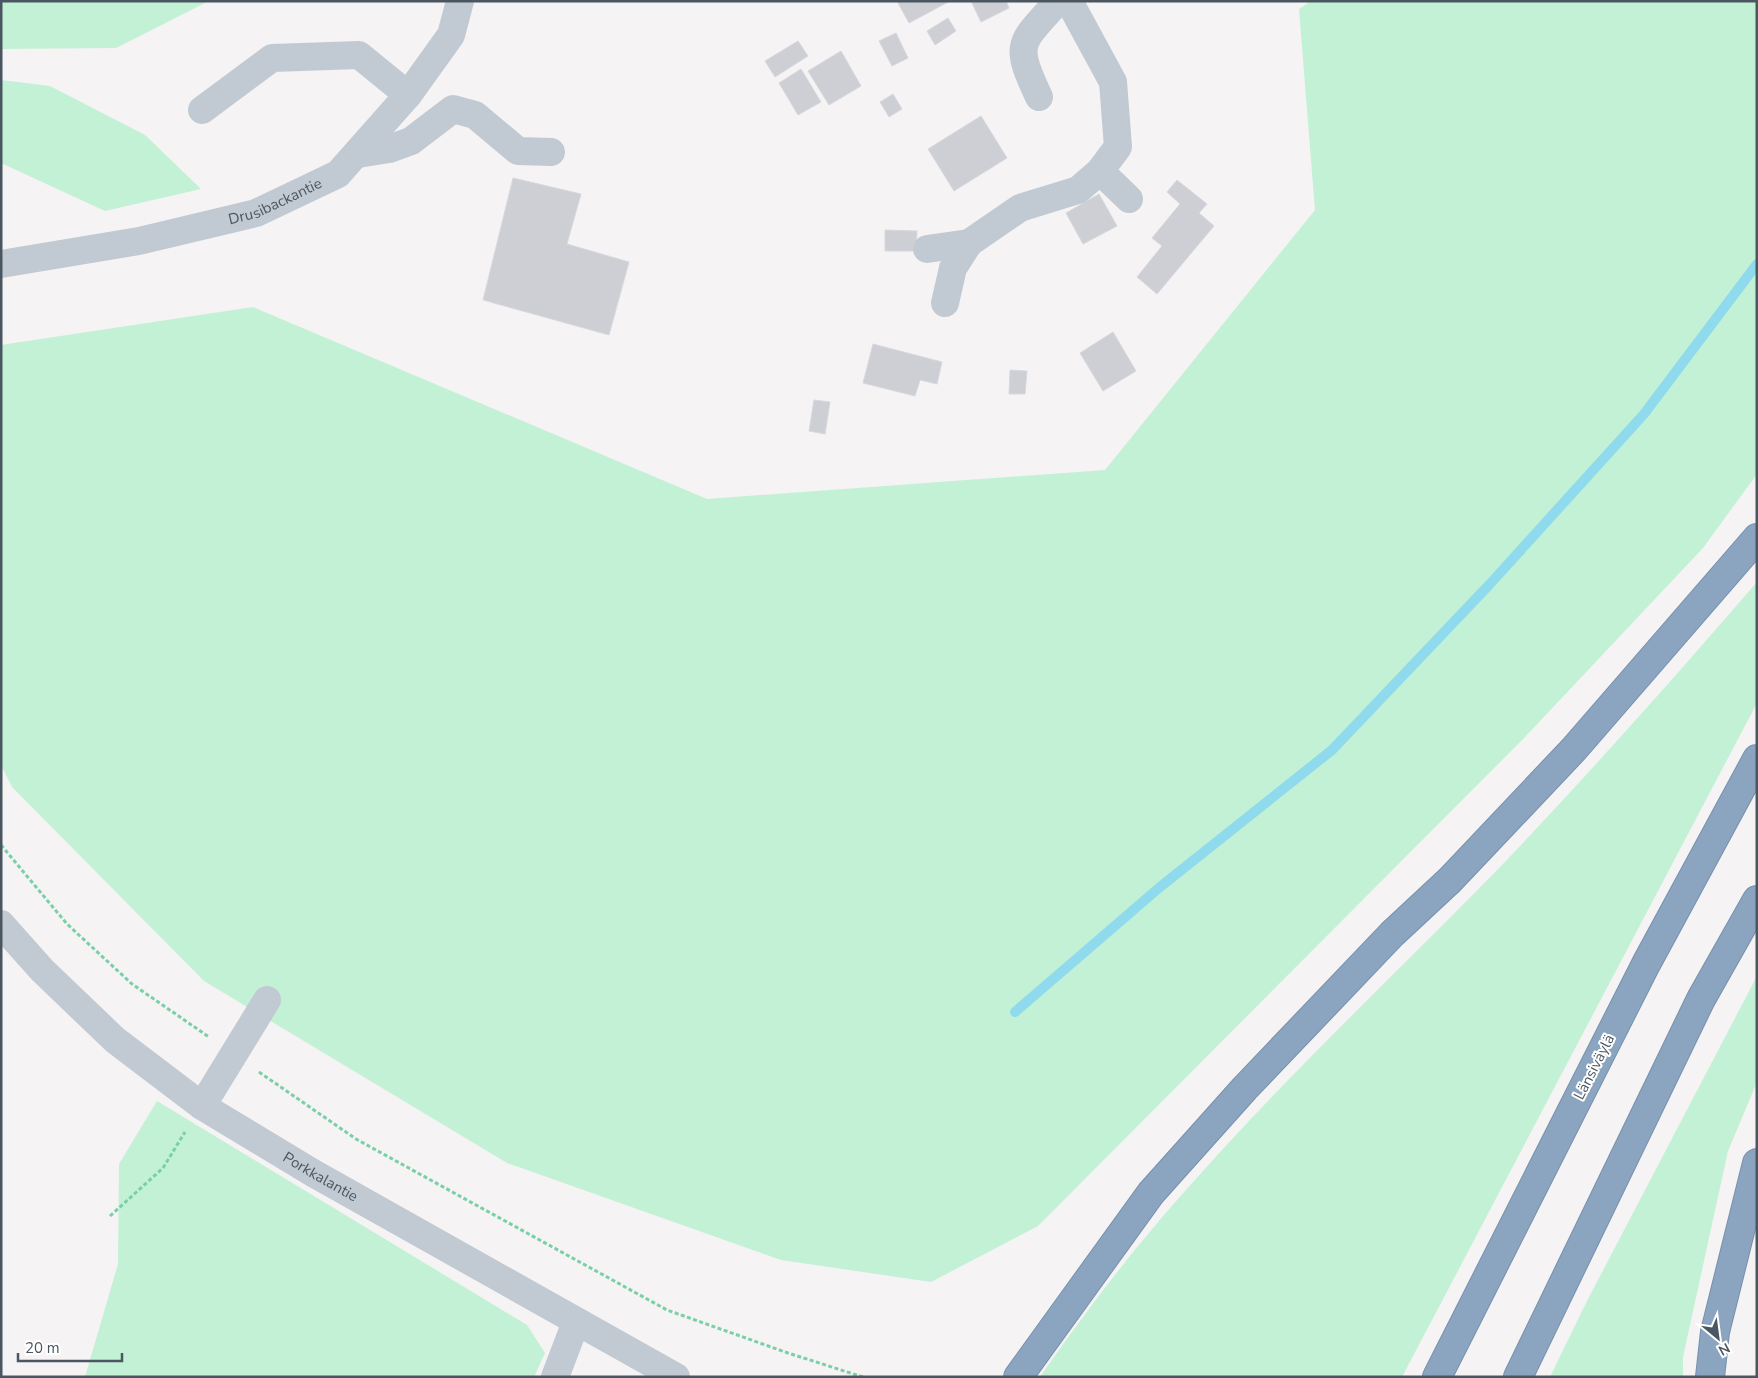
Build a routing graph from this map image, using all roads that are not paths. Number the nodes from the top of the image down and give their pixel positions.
1 (460, 1) edge
2 (1058, 1) edge
3 (1069, 1) edge
4 (408, 95) junction
5 (1038, 97) dead end
6 (202, 110) dead end
7 (550, 152) dead end
8 (358, 154) junction
9 (1100, 170) junction
10 (1129, 198) dead end
11 (969, 243) junction
12 (927, 249) dead end
13 (1, 264) edge
14 (945, 302) dead end
15 (1757, 538) edge
16 (1757, 759) edge
17 (1757, 900) edge
18 (1, 924) edge
19 (267, 1000) dead end
20 (202, 1106) junction
21 (1757, 1163) edge
22 (576, 1322) junction
23 (555, 1377) edge
24 (676, 1377) edge
25 (1018, 1377) edge
26 (1437, 1377) edge
27 (1518, 1377) edge
28 (1710, 1377) edge

1 - 4 street, Drusibackantie
2 - 5 street
3 - 9 street
4 - 6 street
4 - 8 street, Drusibackantie
7 - 8 street
8 - 13 street, Drusibackantie
9 - 10 street
9 - 11 street
11 - 12 street
11 - 14 street
15 - 25 highway
16 - 26 highway, Länsiväylä
17 - 27 highway
18 - 20 street, Porkkalantie
19 - 20 street
20 - 22 street, Porkkalantie
21 - 28 highway
22 - 23 street
22 - 24 street, Porkkalantie

